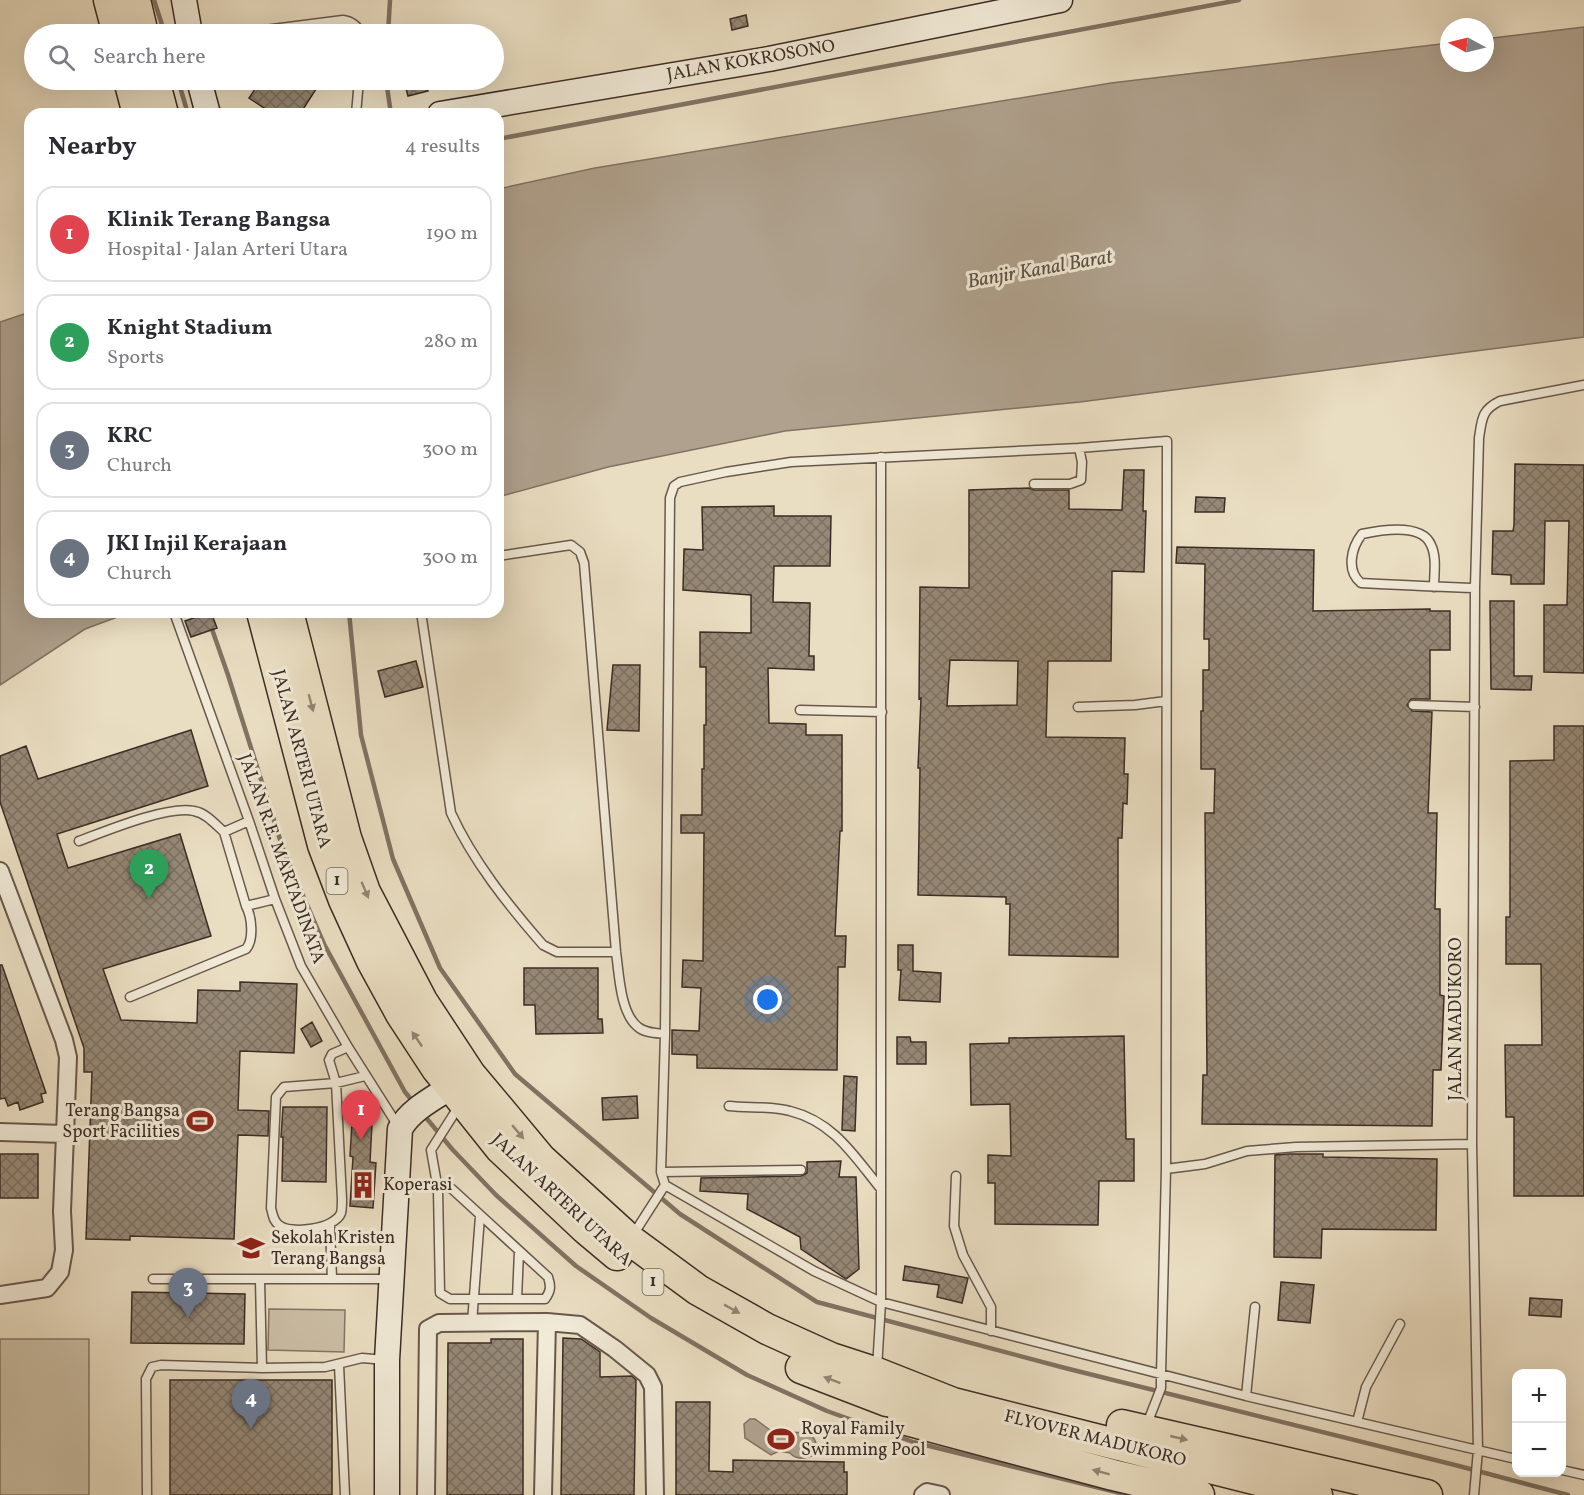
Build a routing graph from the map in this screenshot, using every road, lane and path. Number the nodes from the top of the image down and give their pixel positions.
1 (109, 0) edge
2 (135, 0) edge
3 (184, 0) edge
4 (1060, 0) edge
5 (1009, 5) edge
6 (115, 24) edge
7 (141, 24) edge
8 (188, 24) edge
9 (312, 24) edge
10 (354, 24) edge
11 (132, 90) edge
12 (157, 90) edge
13 (202, 90) edge
14 (358, 90) edge
15 (136, 108) edge
16 (161, 108) edge
17 (206, 108) edge
18 (357, 108) edge
19 (476, 108) edge
20 (1584, 385) edge
21 (1079, 448) junction
22 (881, 457) junction
23 (1034, 484) dead end
24 (504, 555) edge
25 (1434, 587) junction
26 (1475, 588) junction
27 (176, 618) dead end
28 (265, 618) edge
29 (287, 618) edge
30 (422, 618) edge
31 (284, 650) junction
32 (1166, 701) junction
33 (1413, 705) dead end
34 (1078, 707) dead end
35 (1475, 707) junction
36 (800, 710) dead end
37 (882, 712) junction
38 (249, 821) junction
39 (224, 832) junction
40 (80, 841) dead end
41 (0, 871) edge
42 (275, 899) junction
43 (246, 906) junction
44 (616, 952) junction
45 (130, 997) dead end
46 (665, 1034) junction
47 (348, 1047) junction
48 (365, 1076) junction
49 (336, 1083) junction
50 (449, 1096) junction
51 (729, 1106) dead end
52 (406, 1121) junction
53 (0, 1132) edge
54 (64, 1134) junction
55 (1472, 1144) junction
56 (1166, 1169) junction
57 (801, 1170) dead end
58 (661, 1172) junction
59 (956, 1176) dead end
60 (663, 1188) junction
61 (881, 1189) junction
62 (438, 1190) junction
63 (480, 1216) junction
64 (330, 1225) junction
65 (637, 1230) junction
66 (519, 1251) junction
67 (153, 1279) dead end
68 (391, 1279) junction
69 (260, 1280) junction
70 (332, 1280) junction
71 (0, 1295) edge
72 (475, 1299) junction
73 (517, 1299) junction
74 (881, 1302) junction
75 (1255, 1307) dead end
76 (547, 1322) junction
77 (472, 1323) junction
78 (1400, 1324) dead end
79 (991, 1331) junction
80 (387, 1360) junction
81 (877, 1363) junction
82 (339, 1365) junction
83 (262, 1368) junction
84 (1161, 1375) junction
85 (1246, 1396) junction
86 (887, 1401) junction
87 (1357, 1422) junction
88 (1147, 1425) junction
89 (1478, 1450) junction
90 (1512, 1459) edge
91 (1566, 1471) edge
92 (1584, 1475) edge
93 (1475, 1492) edge
94 (147, 1495) edge
95 (345, 1495) edge
96 (387, 1495) edge
97 (426, 1495) edge
98 (543, 1495) edge
99 (655, 1495) edge
100 (922, 1495) edge
101 (941, 1495) edge
102 (1199, 1495) edge
103 (1284, 1495) edge
104 (1317, 1495) edge
105 (1427, 1495) edge

1 - 6 highway
2 - 7 highway
3 - 8 street
4 - 5 street, JALAN KOKROSONO
5 - 19 street, JALAN KOKROSONO
9 - 10 lane
11 - 15 highway
12 - 16 highway
13 - 17 street
14 - 18 lane
20 - 26 lane, JALAN MADUKORO
21 - 22 lane
21 - 23 lane
21 - 32 lane
22 - 37 lane
22 - 46 lane
24 - 44 lane
25 - 25 lane
25 - 26 lane
26 - 35 lane, JALAN MADUKORO
27 - 38 lane, JALAN R.E. MARTADINATA
28 - 31 highway, JALAN ARTERI UTARA / 1
29 - 31 highway, JALAN ARTERI UTARA / 1
30 - 44 lane
50 -> 31 highway, JALAN ARTERI UTARA / 1
31 -> 65 highway, JALAN ARTERI UTARA / 1
32 - 34 lane
32 - 56 lane
33 - 35 lane
35 - 55 lane, JALAN MADUKORO
36 - 37 lane
37 - 61 lane
38 - 39 lane
38 - 42 lane, JALAN R.E. MARTADINATA
39 - 40 lane
39 - 43 lane
41 - 54 street
42 - 43 lane
42 - 47 lane, JALAN R.E. MARTADINATA
43 - 45 lane
44 - 46 lane
46 - 58 lane
47 - 48 lane, JALAN R.E. MARTADINATA
47 - 49 lane
48 - 49 lane
48 - 52 lane, JALAN R.E. MARTADINATA
49 - 64 lane
49 - 64 lane
50 - 52 street
50 - 62 lane
86 -> 50 highway, JALAN ARTERI UTARA / 1
51 - 61 lane
52 - 68 street
53 - 54 street
54 - 71 street
55 - 56 lane
55 - 89 lane, JALAN MADUKORO
56 - 84 lane
57 - 58 lane
58 - 60 lane
59 - 79 lane
60 - 65 lane
60 - 74 lane
61 - 74 lane
62 - 63 lane
62 - 72 lane
63 - 66 lane
63 - 72 lane
64 - 70 lane
65 -> 81 highway, JALAN ARTERI UTARA / 1
66 - 73 lane
66 - 73 lane
67 - 69 lane
68 - 70 lane
68 - 80 street
69 - 70 lane
69 - 83 lane
72 - 73 lane
72 - 77 lane
74 - 79 lane
74 - 81 lane
75 - 85 lane
76 - 77 street
76 - 98 street
76 - 99 street
77 - 97 street
78 - 87 lane
79 - 84 lane
80 - 82 lane
80 - 96 street
81 - 88 highway
81 - 104 highway, FLYOVER MADUKORO / 1
82 - 83 lane
82 - 95 lane
83 - 94 lane
84 - 85 lane
84 - 88 lane
85 - 87 lane
102 -> 86 highway
86 - 103 highway, FLYOVER MADUKORO / 1
87 - 89 lane
88 -> 105 highway
89 - 90 lane
89 - 93 lane, JALAN MADUKORO
91 - 92 lane
100 - 101 street

